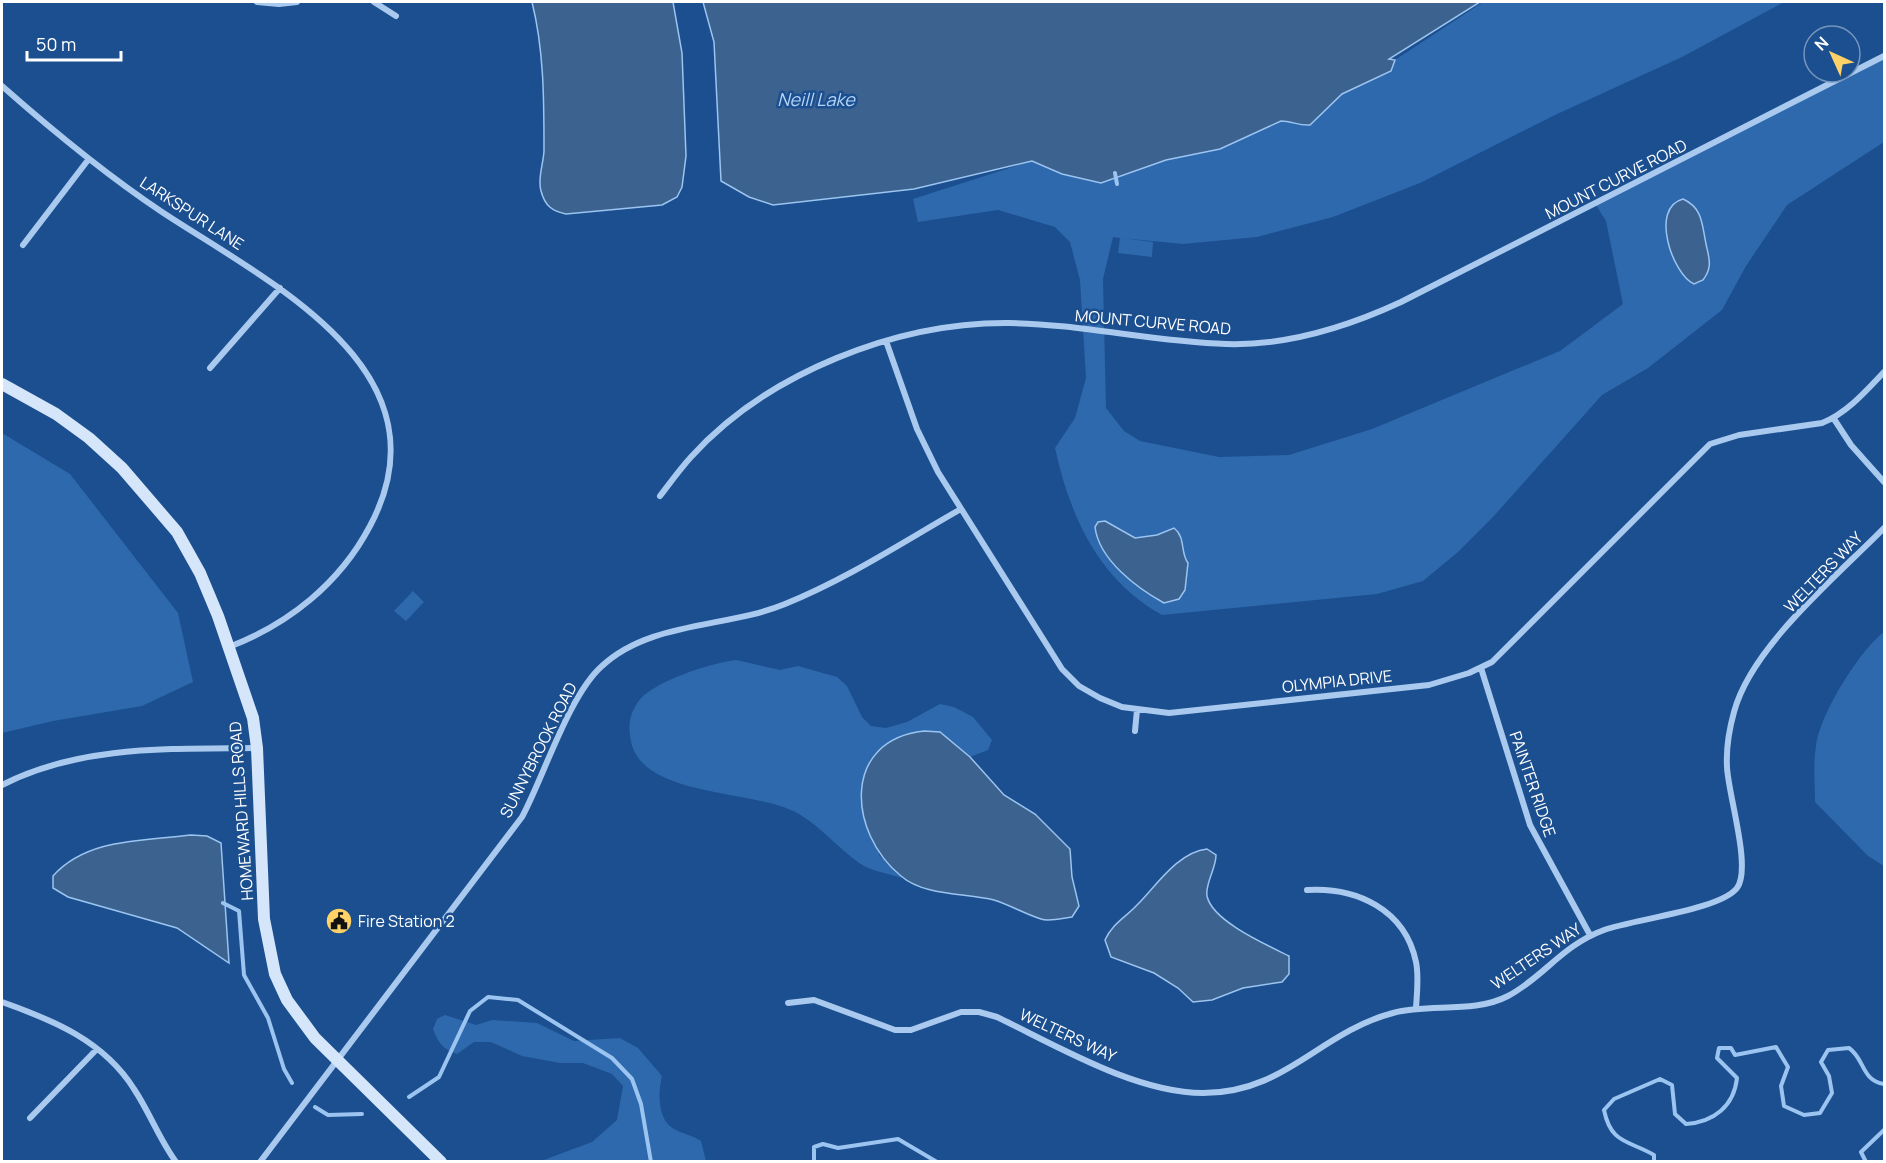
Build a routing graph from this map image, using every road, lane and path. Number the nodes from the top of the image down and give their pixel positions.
1 (257, 2) edge
2 (297, 2) edge
3 (374, 2) edge
4 (396, 16) dead end
5 (1884, 56) edge
6 (2, 86) edge
7 (88, 160) junction
8 (23, 245) dead end
9 (280, 288) junction
10 (886, 341) junction
11 (210, 368) dead end
12 (1884, 372) edge
13 (2, 384) edge
14 (1834, 419) junction
15 (1884, 482) edge
16 (660, 496) dead end
17 (961, 509) junction
18 (1884, 528) edge
19 (229, 647) junction
20 (1481, 668) junction
21 (1137, 710) junction
22 (1136, 731) dead end
23 (257, 748) junction
24 (2, 785) edge
25 (1307, 890) dead end
26 (1590, 935) junction
27 (2, 1002) edge
28 (788, 1003) dead end
29 (1416, 1008) junction
30 (96, 1049) junction
31 (338, 1059) junction
32 (30, 1118) dead end
33 (176, 1161) edge
34 (260, 1161) edge
35 (441, 1161) edge

1 - 2 street
3 - 4 street
5 - 10 street, MOUNT CURVE ROAD
6 - 7 street, LARKSPUR LANE
7 - 8 street
7 - 9 street, LARKSPUR LANE
9 - 11 street
9 - 19 street, LARKSPUR LANE
10 - 16 street, MOUNT CURVE ROAD
10 - 17 street, OLYMPIA DRIVE
12 - 14 street, OLYMPIA DRIVE
13 - 19 street, HOMEWARD HILLS ROAD
14 - 15 street
14 - 20 street, OLYMPIA DRIVE
17 - 21 street, OLYMPIA DRIVE
17 - 31 street, SUNNYBROOK ROAD
18 - 26 street, WELTERS WAY
19 - 23 street, HOMEWARD HILLS ROAD
20 - 21 street, OLYMPIA DRIVE
20 - 26 street, PAINTER RIDGE
21 - 22 street
23 - 24 street
23 - 31 street, HOMEWARD HILLS ROAD
25 - 29 street
26 - 29 street, WELTERS WAY
27 - 30 street
28 - 29 street, WELTERS WAY
30 - 32 street
30 - 33 street
31 - 34 street, SUNNYBROOK ROAD
31 - 35 street, HOMEWARD HILLS ROAD

